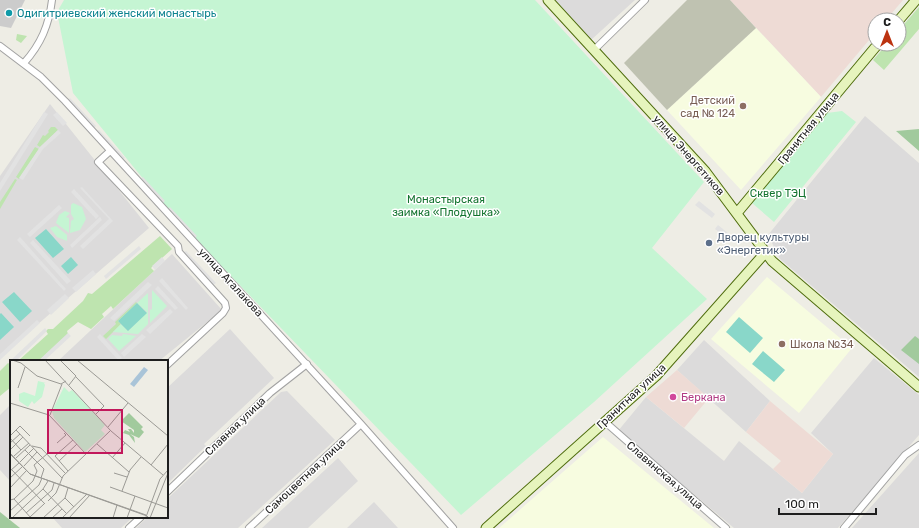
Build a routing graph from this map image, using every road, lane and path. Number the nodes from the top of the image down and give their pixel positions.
1 (52, 0) edge
2 (548, 0) edge
3 (645, 0) edge
4 (916, 0) edge
5 (906, 12) edge
6 (0, 46) edge
7 (594, 50) junction
8 (871, 52) edge
9 (24, 63) junction
10 (110, 151) junction
11 (737, 213) junction
12 (765, 253) junction
13 (168, 364) edge
14 (306, 364) junction
15 (919, 387) edge
16 (604, 421) junction
17 (361, 424) junction
18 (919, 445) edge
19 (168, 491) edge
20 (140, 518) edge
21 (129, 528) edge
22 (249, 528) edge
23 (453, 528) edge
24 (486, 528) edge
25 (726, 528) edge
26 (844, 528) edge

1 - 9 street
2 - 7 street, улица Энергетиков
3 - 7 street
4 - 5 street
6 - 9 street, улица Агалакова
7 - 11 street, улица Энергетиков
8 - 11 street, Гранитная улица
9 - 10 street, улица Агалакова
10 - 13 street
10 - 14 street, улица Агалакова
11 - 12 street, улица Энергетиков
12 - 15 street, улица Энергетиков
12 - 16 street, Гранитная улица
14 - 17 street, улица Агалакова
14 - 19 street, Славная улица
16 - 24 street, Гранитная улица
16 - 25 street, Славянская улица
17 - 22 street, Самоцветная улица
17 - 23 street, улица Агалакова
18 - 26 street
20 - 21 street

